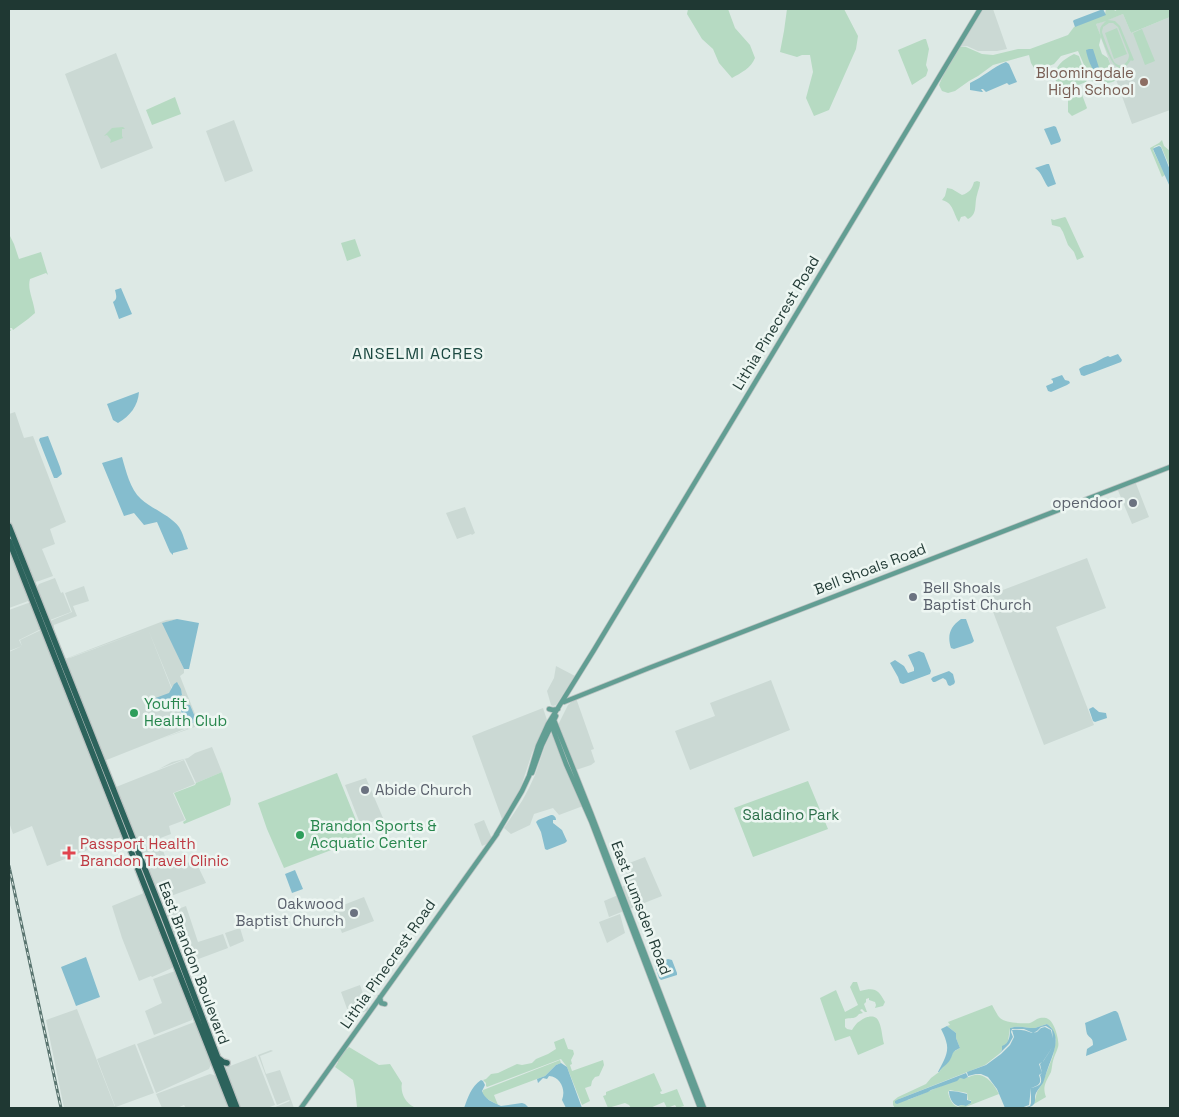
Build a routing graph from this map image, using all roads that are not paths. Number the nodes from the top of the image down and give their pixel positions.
1 (980, 9) edge
2 (948, 61) junction
3 (930, 85) dead end
4 (1170, 466) edge
5 (9, 526) edge
6 (9, 533) edge
7 (9, 542) edge
8 (18, 548) junction
9 (30, 586) junction
10 (594, 650) junction
11 (59, 660) junction
12 (570, 693) junction
13 (579, 695) junction
14 (564, 702) junction
15 (549, 709) dead end
16 (558, 709) junction
17 (76, 712) junction
18 (553, 721) junction
19 (555, 734) junction
20 (92, 735) junction
21 (542, 745) junction
22 (566, 762) junction
23 (576, 778) junction
24 (510, 814) junction
25 (123, 822) junction
26 (134, 850) junction
27 (180, 967) junction
28 (380, 996) junction
29 (188, 997) junction
30 (385, 1004) dead end
31 (360, 1015) dead end
32 (200, 1018) dead end
33 (363, 1021) junction
34 (215, 1059) junction
35 (227, 1063) dead end
36 (220, 1078) junction
37 (232, 1108) edge
38 (237, 1108) edge
39 (301, 1108) edge
40 (702, 1108) edge

1 - 2 main road, Lithia Pinecrest Road
2 - 3 main road
2 - 10 main road, Lithia Pinecrest Road
4 - 13 main road, Bell Shoals Road
5 - 8 highway
6 - 8 highway
7 - 9 highway
8 - 9 highway
9 - 11 highway
9 - 11 highway
10 - 12 main road, Lithia Pinecrest Road
10 - 16 main road, Lithia Pinecrest Road
11 - 17 highway
11 - 20 highway
12 - 13 main road
12 - 14 main road, Lithia Pinecrest Road
13 - 14 main road, Bell Shoals Road
14 - 18 main road, Lithia Pinecrest Road
15 - 16 main road
16 - 18 main road, Lithia Pinecrest Road
17 - 20 highway
17 - 25 highway
18 - 19 main road, East Lumsden Road
18 - 21 main road, Lithia Pinecrest Road
18 - 23 main road, East Lumsden Road
18 - 24 main road, Lithia Pinecrest Road
19 - 21 main road
19 - 22 main road, East Lumsden Road
20 - 25 highway
21 - 24 main road, Lithia Pinecrest Road
22 - 23 main road
22 - 40 main road, East Lumsden Road
23 - 40 main road, East Lumsden Road
24 - 28 main road, Lithia Pinecrest Road
25 - 26 highway
26 - 27 highway, East Brandon Boulevard
26 - 27 highway, East Brandon Boulevard
27 - 29 highway, East Brandon Boulevard
27 - 34 highway, East Brandon Boulevard
28 - 30 main road
28 - 33 main road, Lithia Pinecrest Road
29 - 32 highway
29 - 34 highway, East Brandon Boulevard
31 - 33 main road
33 - 39 main road, Lithia Pinecrest Road
34 - 35 highway
34 - 36 highway, East Brandon Boulevard
34 - 36 highway
34 - 38 highway, East Brandon Boulevard
36 - 37 highway, East Brandon Boulevard

